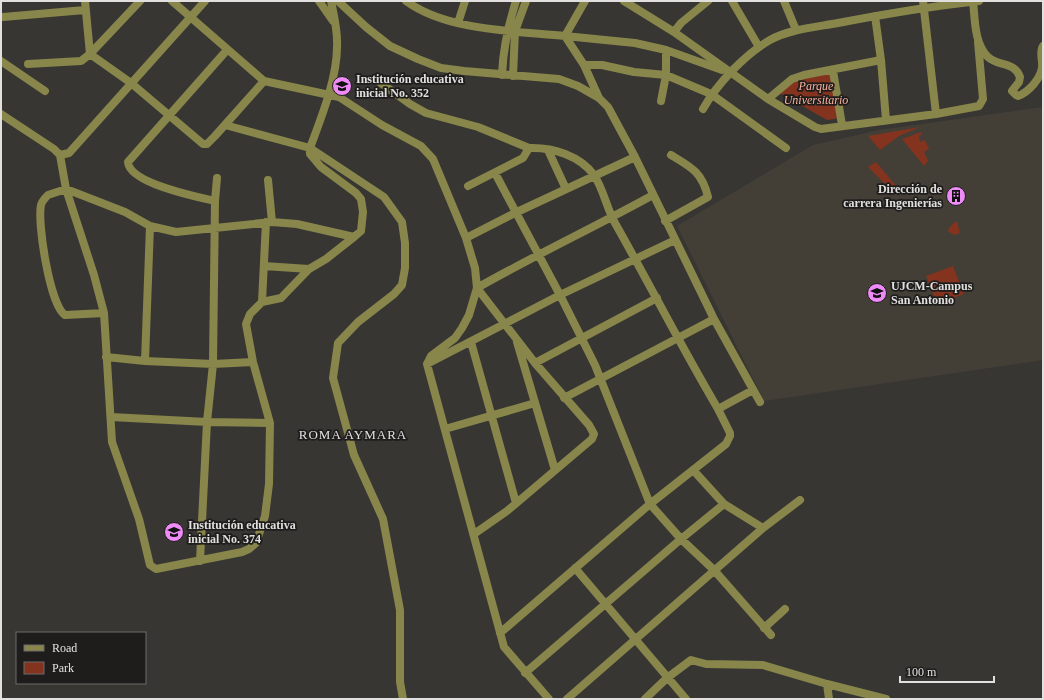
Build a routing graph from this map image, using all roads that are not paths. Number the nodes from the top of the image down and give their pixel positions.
1 (140, 1) edge
2 (172, 1) edge
3 (177, 1) edge
4 (205, 1) edge
5 (319, 1) edge
6 (331, 1) edge
7 (338, 1) edge
8 (406, 1) edge
9 (465, 1) edge
10 (516, 1) edge
11 (526, 1) edge
12 (586, 1) edge
13 (626, 1) edge
14 (708, 1) edge
15 (732, 1) edge
16 (784, 1) edge
17 (975, 1) edge
18 (85, 5) edge
19 (923, 5) edge
20 (875, 16) junction
21 (3, 17) dead end
22 (191, 17) junction
23 (458, 23) junction
24 (336, 24) junction
25 (506, 30) junction
26 (796, 30) junction
27 (515, 31) junction
28 (674, 32) junction
29 (565, 36) junction
30 (978, 42) junction
31 (1043, 46) edge
32 (759, 47) junction
33 (227, 50) junction
34 (666, 50) junction
35 (90, 54) junction
36 (881, 60) junction
37 (1, 61) edge
38 (28, 64) dead end
39 (584, 65) junction
40 (833, 71) junction
41 (731, 73) junction
42 (502, 75) junction
43 (666, 75) junction
44 (513, 76) junction
45 (264, 81) junction
46 (378, 81) dead end
47 (131, 83) junction
48 (45, 91) dead end
49 (329, 94) junction
50 (711, 94) junction
51 (599, 98) junction
52 (768, 99) junction
53 (661, 101) dead end
54 (703, 109) dead end
55 (1, 114) edge
56 (936, 114) junction
57 (170, 115) junction
58 (886, 120) junction
59 (225, 125) junction
60 (842, 125) junction
61 (310, 148) junction
62 (529, 148) junction
63 (786, 148) dead end
64 (548, 150) junction
65 (60, 155) junction
66 (671, 155) dead end
67 (635, 157) junction
68 (495, 173) junction
69 (594, 176) junction
70 (217, 178) dead end
71 (268, 180) dead end
72 (468, 186) dead end
73 (66, 189) junction
74 (566, 189) junction
75 (653, 195) junction
76 (215, 201) junction
77 (517, 212) junction
78 (612, 218) junction
79 (665, 220) junction
80 (269, 222) junction
81 (150, 226) junction
82 (215, 227) junction
83 (354, 237) junction
84 (466, 238) junction
85 (675, 240) junction
86 (538, 254) junction
87 (636, 259) junction
88 (264, 266) junction
89 (309, 269) junction
90 (477, 288) junction
91 (560, 295) junction
92 (657, 298) junction
93 (262, 302) junction
94 (104, 313) junction
95 (714, 319) junction
96 (505, 324) junction
97 (581, 337) junction
98 (515, 338) junction
99 (678, 340) junction
100 (471, 342) junction
101 (106, 357) junction
102 (145, 361) junction
103 (253, 362) junction
104 (535, 363) junction
105 (213, 364) junction
106 (427, 364) junction
107 (601, 380) junction
108 (753, 390) junction
109 (564, 398) junction
110 (760, 402) dead end
111 (535, 403) junction
112 (718, 409) junction
113 (491, 416) junction
114 (111, 417) junction
115 (207, 422) junction
116 (270, 423) junction
117 (445, 429) junction
118 (555, 470) junction
119 (694, 471) junction
120 (800, 500) dead end
121 (516, 503) junction
122 (650, 504) junction
123 (724, 504) junction
124 (763, 528) junction
125 (474, 534) junction
126 (681, 539) junction
127 (200, 561) junction
128 (575, 568) junction
129 (714, 570) junction
130 (605, 604) junction
131 (785, 609) dead end
132 (764, 628) junction
133 (500, 633) junction
134 (771, 635) dead end
135 (636, 641) junction
136 (525, 673) junction
137 (667, 678) junction
138 (828, 684) junction
139 (403, 699) edge
140 (549, 699) edge
141 (567, 699) edge
142 (645, 699) edge
143 (686, 699) edge
144 (829, 699) edge
145 (886, 699) edge

1 - 35 street
2 - 22 street
3 - 22 street
4 - 22 street
5 - 24 street
6 - 24 street
7 - 42 street
8 - 23 street
9 - 23 street
10 - 25 street
11 - 27 street
12 - 29 street
13 - 28 street
14 - 28 street
15 - 32 street
16 - 26 street
17 - 19 street
17 - 30 street
18 - 21 street
18 - 35 street
19 - 20 street
19 - 56 street
20 - 26 street
20 - 36 street
22 - 33 street
22 - 47 street
23 - 25 street
24 - 49 street
25 - 27 street
25 - 42 street
26 - 32 street
27 - 29 street
27 - 44 street
28 - 41 street
29 - 34 street
29 - 39 street
30 - 31 street
30 - 56 street
32 - 41 street
33 - 45 street
33 - 57 street
34 - 41 street
34 - 43 street
35 - 38 street
35 - 47 street
36 - 40 street
36 - 58 street
37 - 48 street
39 - 43 street
39 - 51 street
40 - 52 street
40 - 60 street
41 - 50 street
41 - 52 street
42 - 44 street
43 - 50 street
43 - 53 street
44 - 51 street
45 - 49 street
45 - 59 street
46 - 62 street
47 - 57 street
47 - 65 street
49 - 61 street
49 - 84 street
50 - 54 street
50 - 63 street
51 - 67 street
52 - 60 street
55 - 65 street
56 - 58 street
57 - 59 street
57 - 76 street
58 - 60 street
59 - 61 street
61 - 83 street
61 - 139 street
62 - 64 street
62 - 68 street
64 - 69 street
64 - 74 street
65 - 73 street
66 - 79 street
67 - 69 street
67 - 75 street
68 - 72 street
68 - 77 street
69 - 74 street
69 - 78 street
70 - 76 street
71 - 80 street
73 - 81 street
73 - 94 street
73 - 94 street
74 - 77 street
75 - 78 street
75 - 79 street
76 - 82 street
77 - 84 street
77 - 86 street
78 - 86 street
78 - 87 street
79 - 85 street
80 - 82 street
80 - 83 street
80 - 88 street
81 - 82 street
81 - 102 street
82 - 105 street
83 - 89 street
84 - 90 street
85 - 87 street
85 - 95 street
86 - 90 street
86 - 91 street
87 - 91 street
87 - 92 street
88 - 89 street
88 - 93 street
89 - 93 street
90 - 96 street
90 - 106 street
91 - 96 street
91 - 97 street
92 - 97 street
92 - 99 street
93 - 103 street
94 - 101 street
95 - 99 street
95 - 108 street
96 - 98 street
96 - 100 street
97 - 104 street
97 - 107 street
98 - 104 street
98 - 111 street
99 - 107 street
99 - 112 street
100 - 106 street
100 - 113 street
101 - 102 street
101 - 114 street
102 - 105 street
103 - 105 street
103 - 116 street
104 - 109 street
105 - 115 street
106 - 117 street
107 - 109 street
107 - 122 street
108 - 110 street
108 - 112 street
109 - 118 street
111 - 113 street
111 - 118 street
112 - 119 street
113 - 117 street
113 - 121 street
114 - 115 street
114 - 127 street
115 - 116 street
115 - 127 street
116 - 127 street
117 - 125 street
118 - 121 street
119 - 122 street
119 - 123 street
120 - 124 street
121 - 125 street
122 - 126 street
122 - 128 street
123 - 124 street
123 - 126 street
124 - 129 street
125 - 133 street
126 - 129 street
126 - 130 street
128 - 130 street
128 - 133 street
129 - 132 street
129 - 135 street
130 - 135 street
130 - 136 street
131 - 132 street
132 - 134 street
133 - 136 street
135 - 137 street
135 - 141 street
136 - 140 street
137 - 138 street
137 - 142 street
137 - 143 street
138 - 144 street
138 - 145 street

